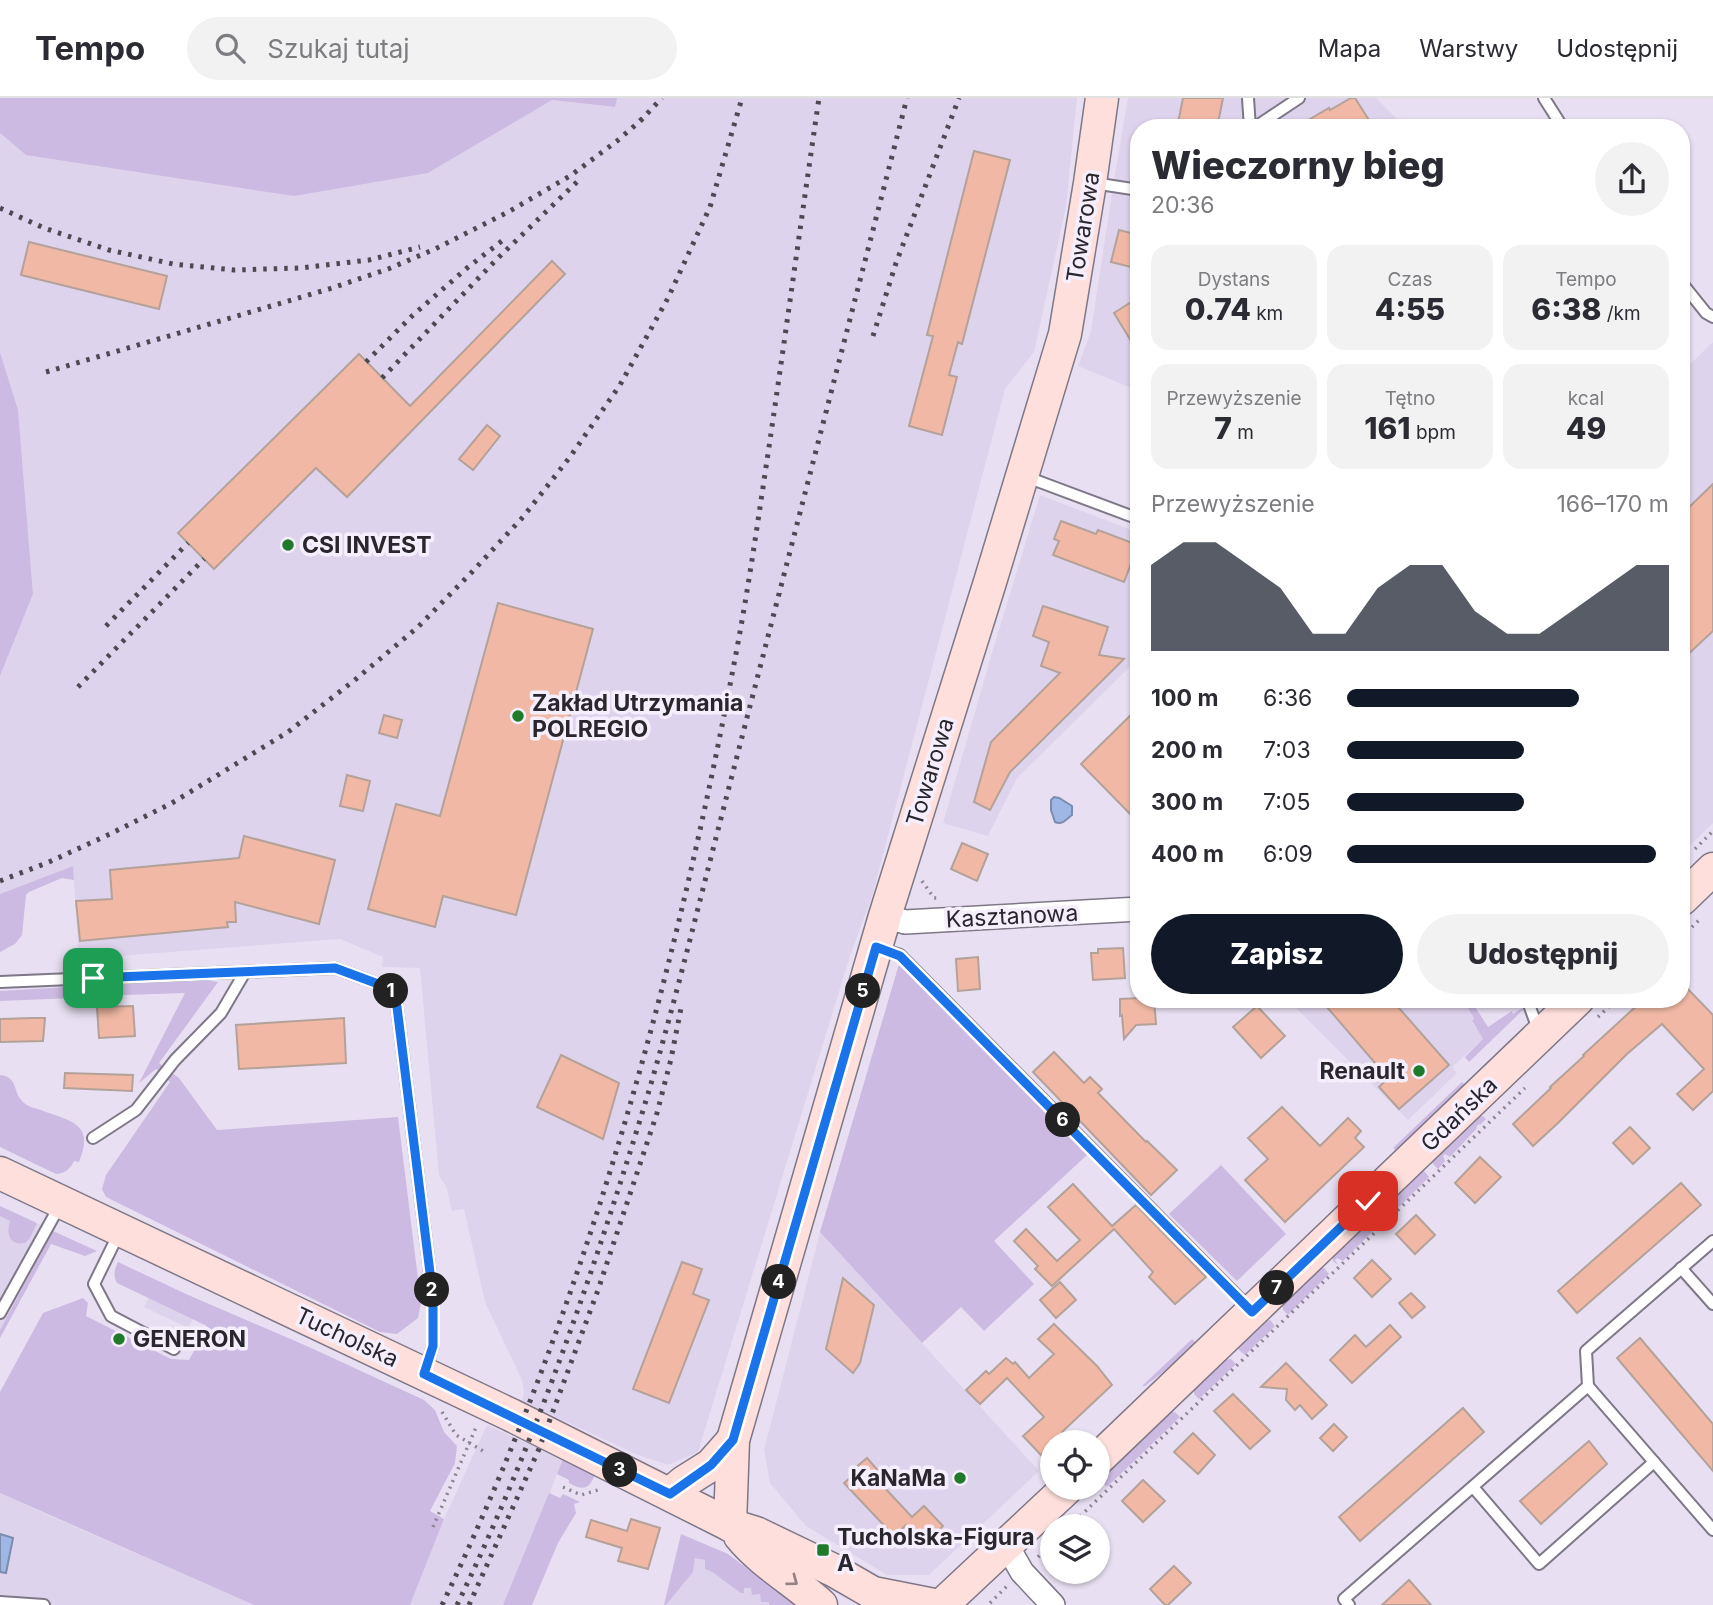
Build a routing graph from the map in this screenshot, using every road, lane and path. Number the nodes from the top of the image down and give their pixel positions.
1 (1102, 98) edge
2 (1248, 98) edge
3 (1299, 98) edge
4 (1544, 98) edge
5 (1251, 119) edge
6 (1266, 119) edge
7 (1557, 119) edge
8 (1090, 183) junction
9 (1130, 189) edge
10 (1690, 293) edge
11 (1713, 317) edge
12 (1022, 475) junction
13 (1130, 516) edge
14 (1713, 831) edge
15 (1704, 859) edge
16 (1690, 884) edge
17 (1130, 910) edge
18 (885, 916) junction
19 (876, 947) junction
20 (246, 972) junction
21 (0, 982) edge
22 (1530, 1008) edge
23 (1576, 1008) edge
24 (1544, 1032) junction
25 (1529, 1085) dead end
26 (93, 1138) dead end
27 (0, 1173) edge
28 (61, 1202) junction
29 (121, 1231) junction
30 (1713, 1241) edge
31 (1681, 1268) junction
32 (1713, 1304) edge
33 (1252, 1312) junction
34 (0, 1313) edge
35 (174, 1349) dead end
36 (424, 1374) junction
37 (1588, 1386) junction
38 (486, 1404) junction
39 (733, 1440) junction
40 (1110, 1448) edge
41 (1654, 1462) junction
42 (1473, 1486) junction
43 (563, 1487) dead end
44 (597, 1490) dead end
45 (670, 1494) junction
46 (1054, 1500) edge
47 (1082, 1514) edge
48 (730, 1525) junction
49 (433, 1527) dead end
50 (1713, 1530) edge
51 (1006, 1544) junction
52 (1040, 1555) edge
53 (1037, 1558) dead end
54 (1024, 1583) junction
55 (875, 1599) edge
56 (0, 1602) edge
57 (990, 1603) dead end
58 (44, 1605) edge
59 (821, 1605) edge
60 (934, 1605) edge
61 (942, 1605) edge
62 (1053, 1605) edge
63 (1349, 1605) edge

1 - 8 main road, Towarowa
2 - 5 lane
3 - 6 lane
4 - 7 lane
8 - 9 lane
8 - 12 main road, Towarowa
10 - 11 lane
12 - 13 lane
12 - 18 main road, Towarowa
14 - 15 path
15 - 16 main road
17 - 18 street, Kasztanowa
18 - 19 main road, Towarowa
19 - 33 lane
19 - 39 main road, Towarowa
20 - 21 lane
20 - 26 lane
20 - 36 lane
22 - 24 lane
23 - 24 main road, Gdańska
24 - 33 main road, Gdańska
25 - 47 path
27 - 28 main road, Tucholska
28 - 29 main road, Tucholska
28 - 34 lane
29 - 35 lane
29 - 36 main road, Tucholska
30 - 31 lane
31 - 32 lane
31 - 37 lane
33 - 40 main road, Gdańska
36 - 38 main road, Tucholska
37 - 41 lane
37 - 42 lane
38 - 45 main road, Tucholska
38 - 49 path
39 - 45 main road, Towarowa
39 - 48 main road, Towarowa
41 - 42 lane
41 - 50 lane
42 - 63 lane
43 - 44 path
45 - 48 main road, Tucholska
46 - 51 main road
48 - 55 main road, Tucholska
48 -> 59 main road, Tucholska
51 - 54 street
51 - 61 main road
52 - 53 path
54 - 57 path
54 - 62 street
55 - 60 main road, Tucholska
56 - 58 lane

